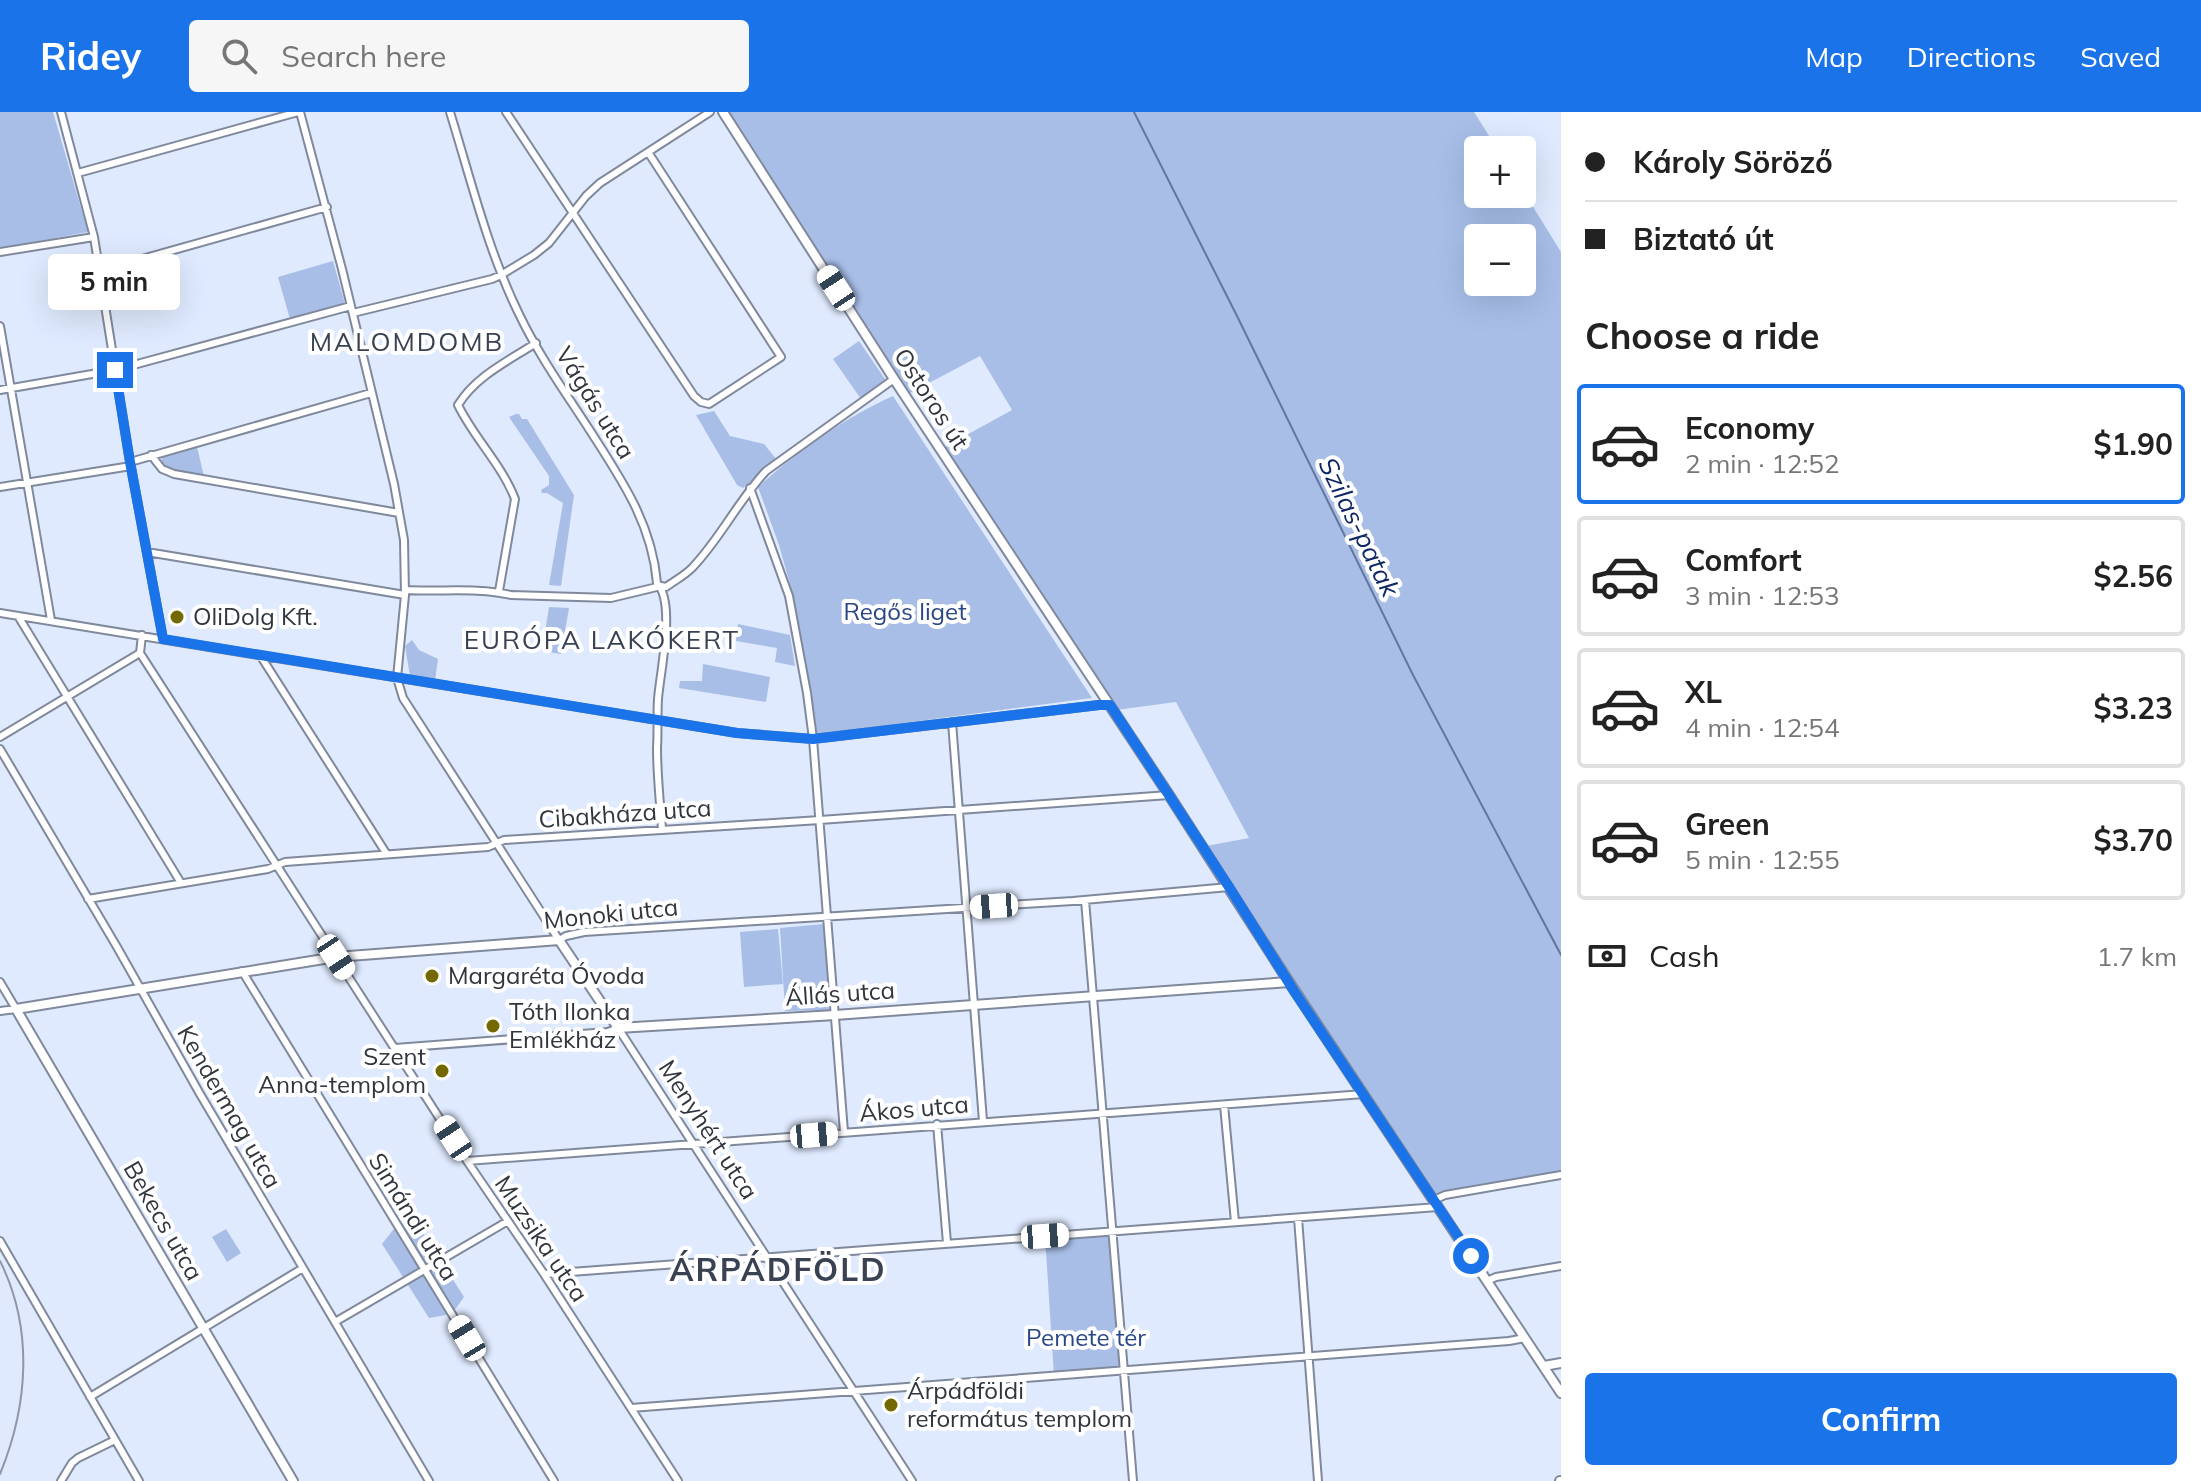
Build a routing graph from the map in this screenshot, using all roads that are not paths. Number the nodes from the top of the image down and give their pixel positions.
1 (61, 112) edge
2 (299, 112) edge
3 (450, 112) edge
4 (506, 112) edge
5 (710, 112) edge
6 (723, 112) edge
7 (648, 152) junction
8 (78, 173) junction
9 (327, 207) junction
10 (574, 213) junction
11 (94, 237) junction
12 (0, 252) edge
13 (99, 271) junction
14 (501, 275) junction
15 (352, 310) junction
16 (0, 326) edge
17 (536, 343) junction
18 (115, 370) junction
19 (894, 379) junction
20 (11, 388) junction
21 (0, 390) edge
22 (371, 393) junction
23 (151, 455) junction
24 (130, 464) junction
25 (26, 483) junction
26 (0, 487) edge
27 (750, 488) junction
28 (399, 513) junction
29 (147, 552) junction
30 (661, 586) junction
31 (499, 591) junction
32 (405, 593) junction
33 (0, 613) edge
34 (18, 616) junction
35 (51, 620) junction
36 (142, 635) junction
37 (163, 639) junction
38 (140, 653) junction
39 (260, 655) junction
40 (397, 678) junction
41 (68, 697) junction
42 (1110, 705) junction
43 (659, 720) junction
44 (952, 722) junction
45 (0, 737) edge
46 (813, 739) junction
47 (0, 749) edge
48 (1169, 795) junction
49 (958, 810) junction
50 (820, 820) junction
51 (662, 829) junction
52 (497, 844) junction
53 (386, 853) junction
54 (278, 866) junction
55 (181, 883) junction
56 (1229, 887) junction
57 (88, 899) junction
58 (1085, 900) junction
59 (967, 908) junction
60 (827, 917) junction
61 (559, 940) junction
62 (336, 957) junction
63 (242, 971) junction
64 (0, 982) edge
65 (1289, 982) junction
66 (139, 989) junction
67 (1092, 995) junction
68 (974, 1004) junction
69 (16, 1009) junction
70 (0, 1011) edge
71 (835, 1015) junction
72 (618, 1028) junction
73 (395, 1048) junction
74 (1364, 1094) junction
75 (1224, 1105) junction
76 (1103, 1113) junction
77 (983, 1121) junction
78 (937, 1124) junction
79 (844, 1132) junction
80 (693, 1144) junction
81 (467, 1161) junction
82 (1561, 1175) edge
83 (1436, 1204) junction
84 (1298, 1218) junction
85 (508, 1221) junction
86 (1235, 1222) junction
87 (1112, 1231) junction
88 (0, 1241) edge
89 (947, 1243) junction
90 (767, 1257) junction
91 (1561, 1266) edge
92 (303, 1268) junction
93 (425, 1269) junction
94 (544, 1274) junction
95 (1487, 1281) junction
96 (335, 1322) junction
97 (204, 1328) junction
98 (1525, 1338) junction
99 (1308, 1355) junction
100 (1561, 1363) edge
101 (1544, 1366) junction
102 (1123, 1371) junction
103 (854, 1391) junction
104 (1561, 1393) edge
105 (90, 1397) junction
106 (631, 1408) junction
107 (115, 1440) junction
108 (61, 1481) edge
109 (139, 1481) edge
110 (293, 1481) edge
111 (429, 1481) edge
112 (554, 1481) edge
113 (678, 1481) edge
114 (912, 1481) edge
115 (1133, 1481) edge
116 (1318, 1481) edge

1 - 8 street
2 - 8 street
2 - 9 street
3 - 14 street, Vágás utca
4 - 10 street
5 - 7 street
6 - 19 street, Ostoros út
7 - 10 street
7 - 10 street
8 - 11 street
9 - 13 street
9 - 15 street
10 - 14 street
11 - 12 street
11 - 13 street
13 - 18 street
14 - 15 street
14 - 17 street, Vágás utca
15 - 18 street
15 - 22 street
16 - 20 street
17 - 30 street, Vágás utca
17 - 31 street
18 - 20 street
18 - 24 street
19 - 27 street
19 - 42 street, Ostoros út
20 - 21 street
20 - 25 street
22 - 23 street
22 - 28 street
23 - 24 street
23 - 28 street
24 - 25 street
24 - 29 street
25 - 26 street
25 - 35 street
27 - 30 street
27 - 46 street
28 - 32 street
29 - 32 street
29 - 37 street
30 - 31 street
30 - 43 street, Vágás utca
31 - 32 street
32 - 40 street
33 - 34 street
34 - 35 street
34 - 41 street
35 - 36 street
36 - 37 street
36 - 38 street
37 - 39 street
38 - 41 street
38 - 54 street, Muzsika utca
39 - 40 street
39 - 53 street
40 - 43 street
40 - 52 street, Menyhért utca
41 - 45 street
41 - 55 street
42 - 44 street
42 - 48 street, Ostoros út
43 - 46 street
43 - 51 street, Vágás utca
44 - 46 street
44 - 49 street
46 - 50 street
47 - 57 street, Kendermag utca
48 - 49 street, Cibakháza utca
48 - 56 street, Ostoros út
49 - 50 street, Cibakháza utca
49 - 59 street
50 - 51 street, Cibakháza utca
50 - 60 street
51 - 52 street, Cibakháza utca
52 - 53 street, Cibakháza utca
52 - 61 street, Menyhért utca
53 - 54 street, Cibakháza utca
54 - 55 street, Cibakháza utca
54 - 62 street, Muzsika utca
55 - 57 street, Cibakháza utca
56 - 58 street, Monoki utca
56 - 65 street, Ostoros út
57 - 66 street, Kendermag utca
58 - 59 street, Monoki utca
58 - 67 street
59 - 60 street, Monoki utca
59 - 68 street
60 - 61 street, Monoki utca
60 - 71 street
61 - 62 street, Monoki utca
61 - 72 street, Menyhért utca
62 - 63 street, Monoki utca
62 - 73 street, Muzsika utca
63 - 66 street, Monoki utca
63 - 93 street, Simándi utca
64 - 69 street, Bekecs utca
65 - 67 street, Állás utca
65 - 74 street, Ostoros út
66 - 69 street, Monoki utca
66 - 92 street, Kendermag utca
67 - 68 street, Állás utca
67 - 76 street
68 - 71 street, Állás utca
68 - 77 street
69 - 70 street, Monoki utca
69 - 97 street, Bekecs utca
71 - 72 street, Állás utca
71 - 79 street
72 - 73 street, Állás utca
72 - 80 street, Menyhért utca
73 - 81 street, Muzsika utca
74 - 75 street, Ákos utca
74 - 83 street, Ostoros út
75 - 76 street, Ákos utca
75 - 86 street
76 - 77 street, Ákos utca
76 - 87 street
77 - 78 street, Ákos utca
78 - 79 street, Ákos utca
78 - 89 street
79 - 80 street, Ákos utca
80 - 81 street, Ákos utca
80 - 90 street, Menyhért utca
81 - 85 street, Muzsika utca
82 - 83 street
83 - 84 street
83 - 95 street, Ostoros út
84 - 86 street
84 - 99 street
85 - 93 street
85 - 94 street, Muzsika utca
86 - 87 street
87 - 89 street
87 - 102 street
88 - 105 street
89 - 90 street
90 - 94 street
90 - 103 street, Menyhért utca
91 - 95 street
92 - 96 street, Kendermag utca
92 - 97 street
93 - 96 street
93 - 112 street, Simándi utca
94 - 106 street, Muzsika utca
95 - 98 street, Ostoros út
96 - 111 street, Kendermag utca
97 - 105 street
97 - 110 street, Bekecs utca
98 - 99 street
98 - 101 street, Ostoros út
99 - 102 street
99 - 116 street
100 - 101 street
101 - 104 street, Ostoros út
102 - 103 street
102 - 115 street
103 - 106 street
103 - 114 street, Menyhért utca
105 - 107 street
106 - 113 street, Muzsika utca
107 - 108 street
107 - 109 street

